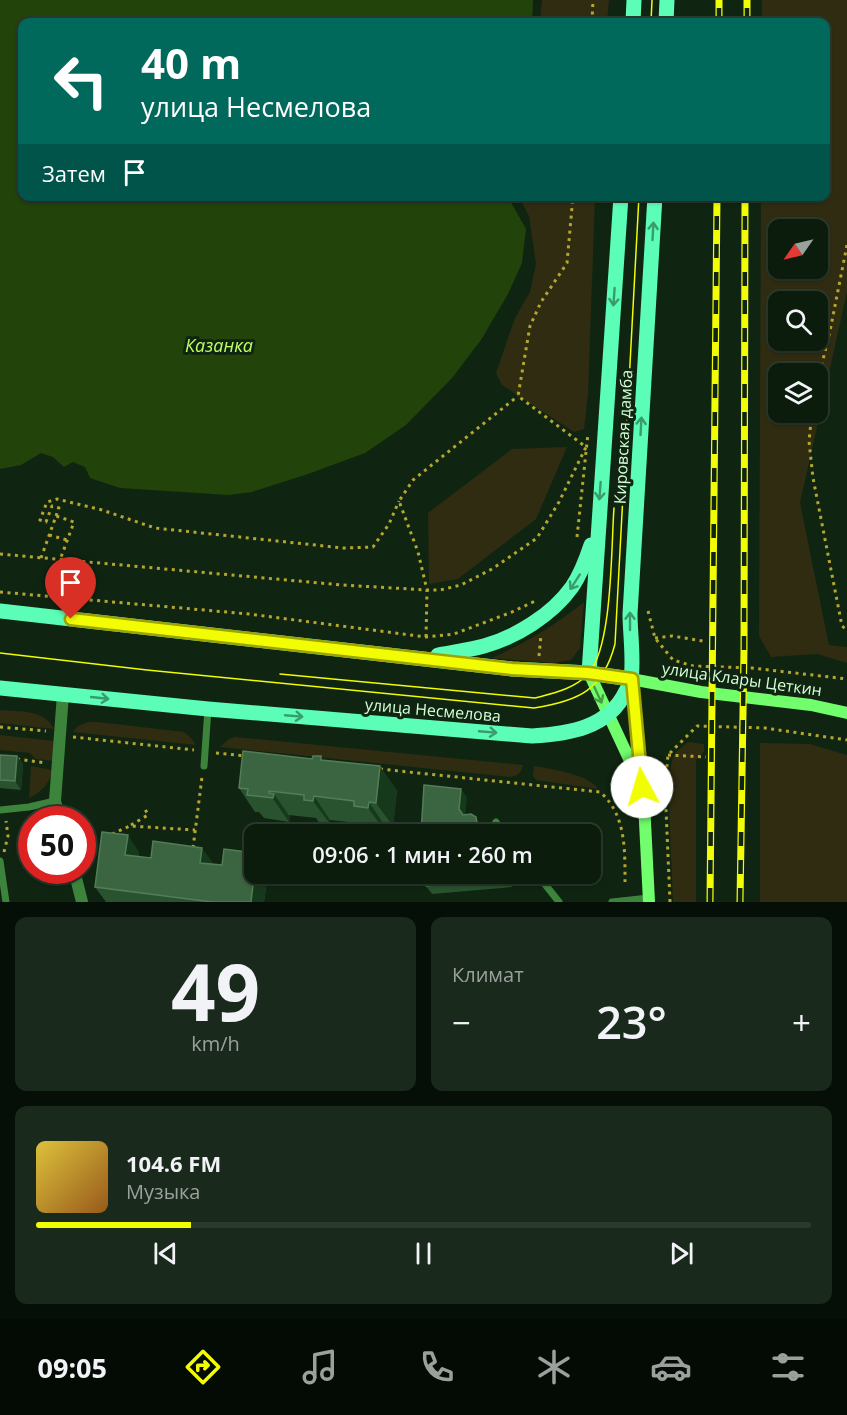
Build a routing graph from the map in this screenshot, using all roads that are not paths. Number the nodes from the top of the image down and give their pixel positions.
1 (634, 0) edge
2 (667, 0) edge
3 (633, 18) edge
4 (666, 18) edge
5 (621, 201) edge
6 (655, 201) edge
7 (597, 528) junction
8 (0, 611) edge
9 (424, 658) junction
10 (588, 673) junction
11 (632, 679) junction
12 (0, 688) edge
13 (63, 694) junction
14 (208, 709) junction
15 (847, 713) edge
16 (608, 716) junction
17 (204, 766) road end
18 (642, 787) junction
19 (55, 801) junction
20 (56, 806) edge
21 (0, 810) edge
22 (0, 861) edge
23 (78, 884) edge
24 (545, 884) edge
25 (649, 900) edge
26 (6, 902) edge
27 (82, 902) edge
28 (559, 902) edge
29 (612, 902) edge

1 - 3 main road
2 - 4 main road
5 -> 7 main road, Кировская дамба
11 -> 6 main road, Кировская дамба
7 -> 9 main road
7 - 10 main road
8 - 9 main road
9 - 10 main road
10 - 11 main road
10 -> 16 main road
11 - 15 main road, улица Клары Цеткин
11 - 16 main road, улица Несмелова
11 - 18 main road
12 - 13 main road, улица Несмелова
13 -> 14 main road, улица Несмелова
13 - 19 street
14 -> 16 main road, улица Несмелова
14 - 17 lane
16 - 18 main road
18 - 25 main road
19 - 20 street
19 - 21 lane
22 - 26 lane
23 - 27 street
24 - 28 lane
25 - 29 lane

